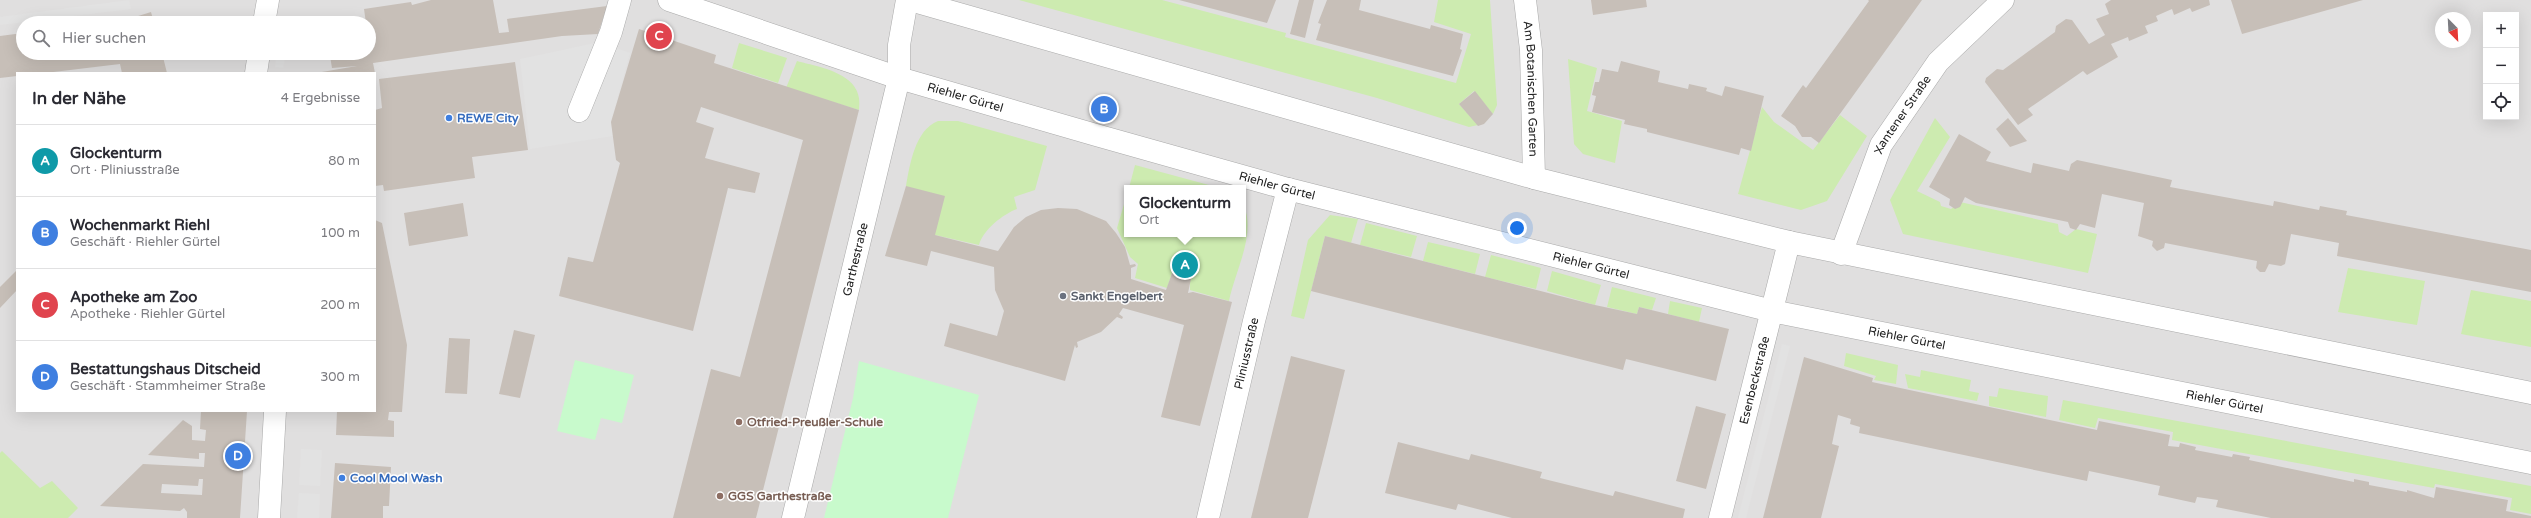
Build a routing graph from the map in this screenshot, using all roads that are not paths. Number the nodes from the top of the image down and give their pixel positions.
1 (268, 0) edge
2 (620, 0) edge
3 (669, 0) edge
4 (908, 0) edge
5 (1525, 0) edge
6 (2003, 0) edge
7 (265, 16) edge
8 (258, 60) edge
9 (256, 72) edge
10 (899, 78) junction
11 (579, 111) dead end
12 (1534, 178) junction
13 (1288, 189) junction
14 (1789, 242) junction
15 (1841, 254) junction
16 (1772, 311) junction
17 (2531, 392) edge
18 (275, 412) edge
19 (2531, 463) edge
20 (269, 518) edge
21 (793, 518) edge
22 (1208, 518) edge
23 (1720, 518) edge

1 - 7 street
2 - 11 street
3 - 10 street, Riehler Gürtel
4 - 10 street, Garthestraße
4 - 12 street
5 - 12 street, Am Botanischen Garten
6 - 15 street, Xantener Straße
8 - 9 street
10 - 13 street, Riehler Gürtel
10 - 21 street, Garthestraße
12 - 14 street
13 - 16 street, Riehler Gürtel
13 - 22 street, Pliniusstraße
14 - 15 street
14 - 16 street, Esenbeckstraße
15 - 17 street
16 - 19 street, Riehler Gürtel
16 - 23 street, Esenbeckstraße
18 - 20 street

